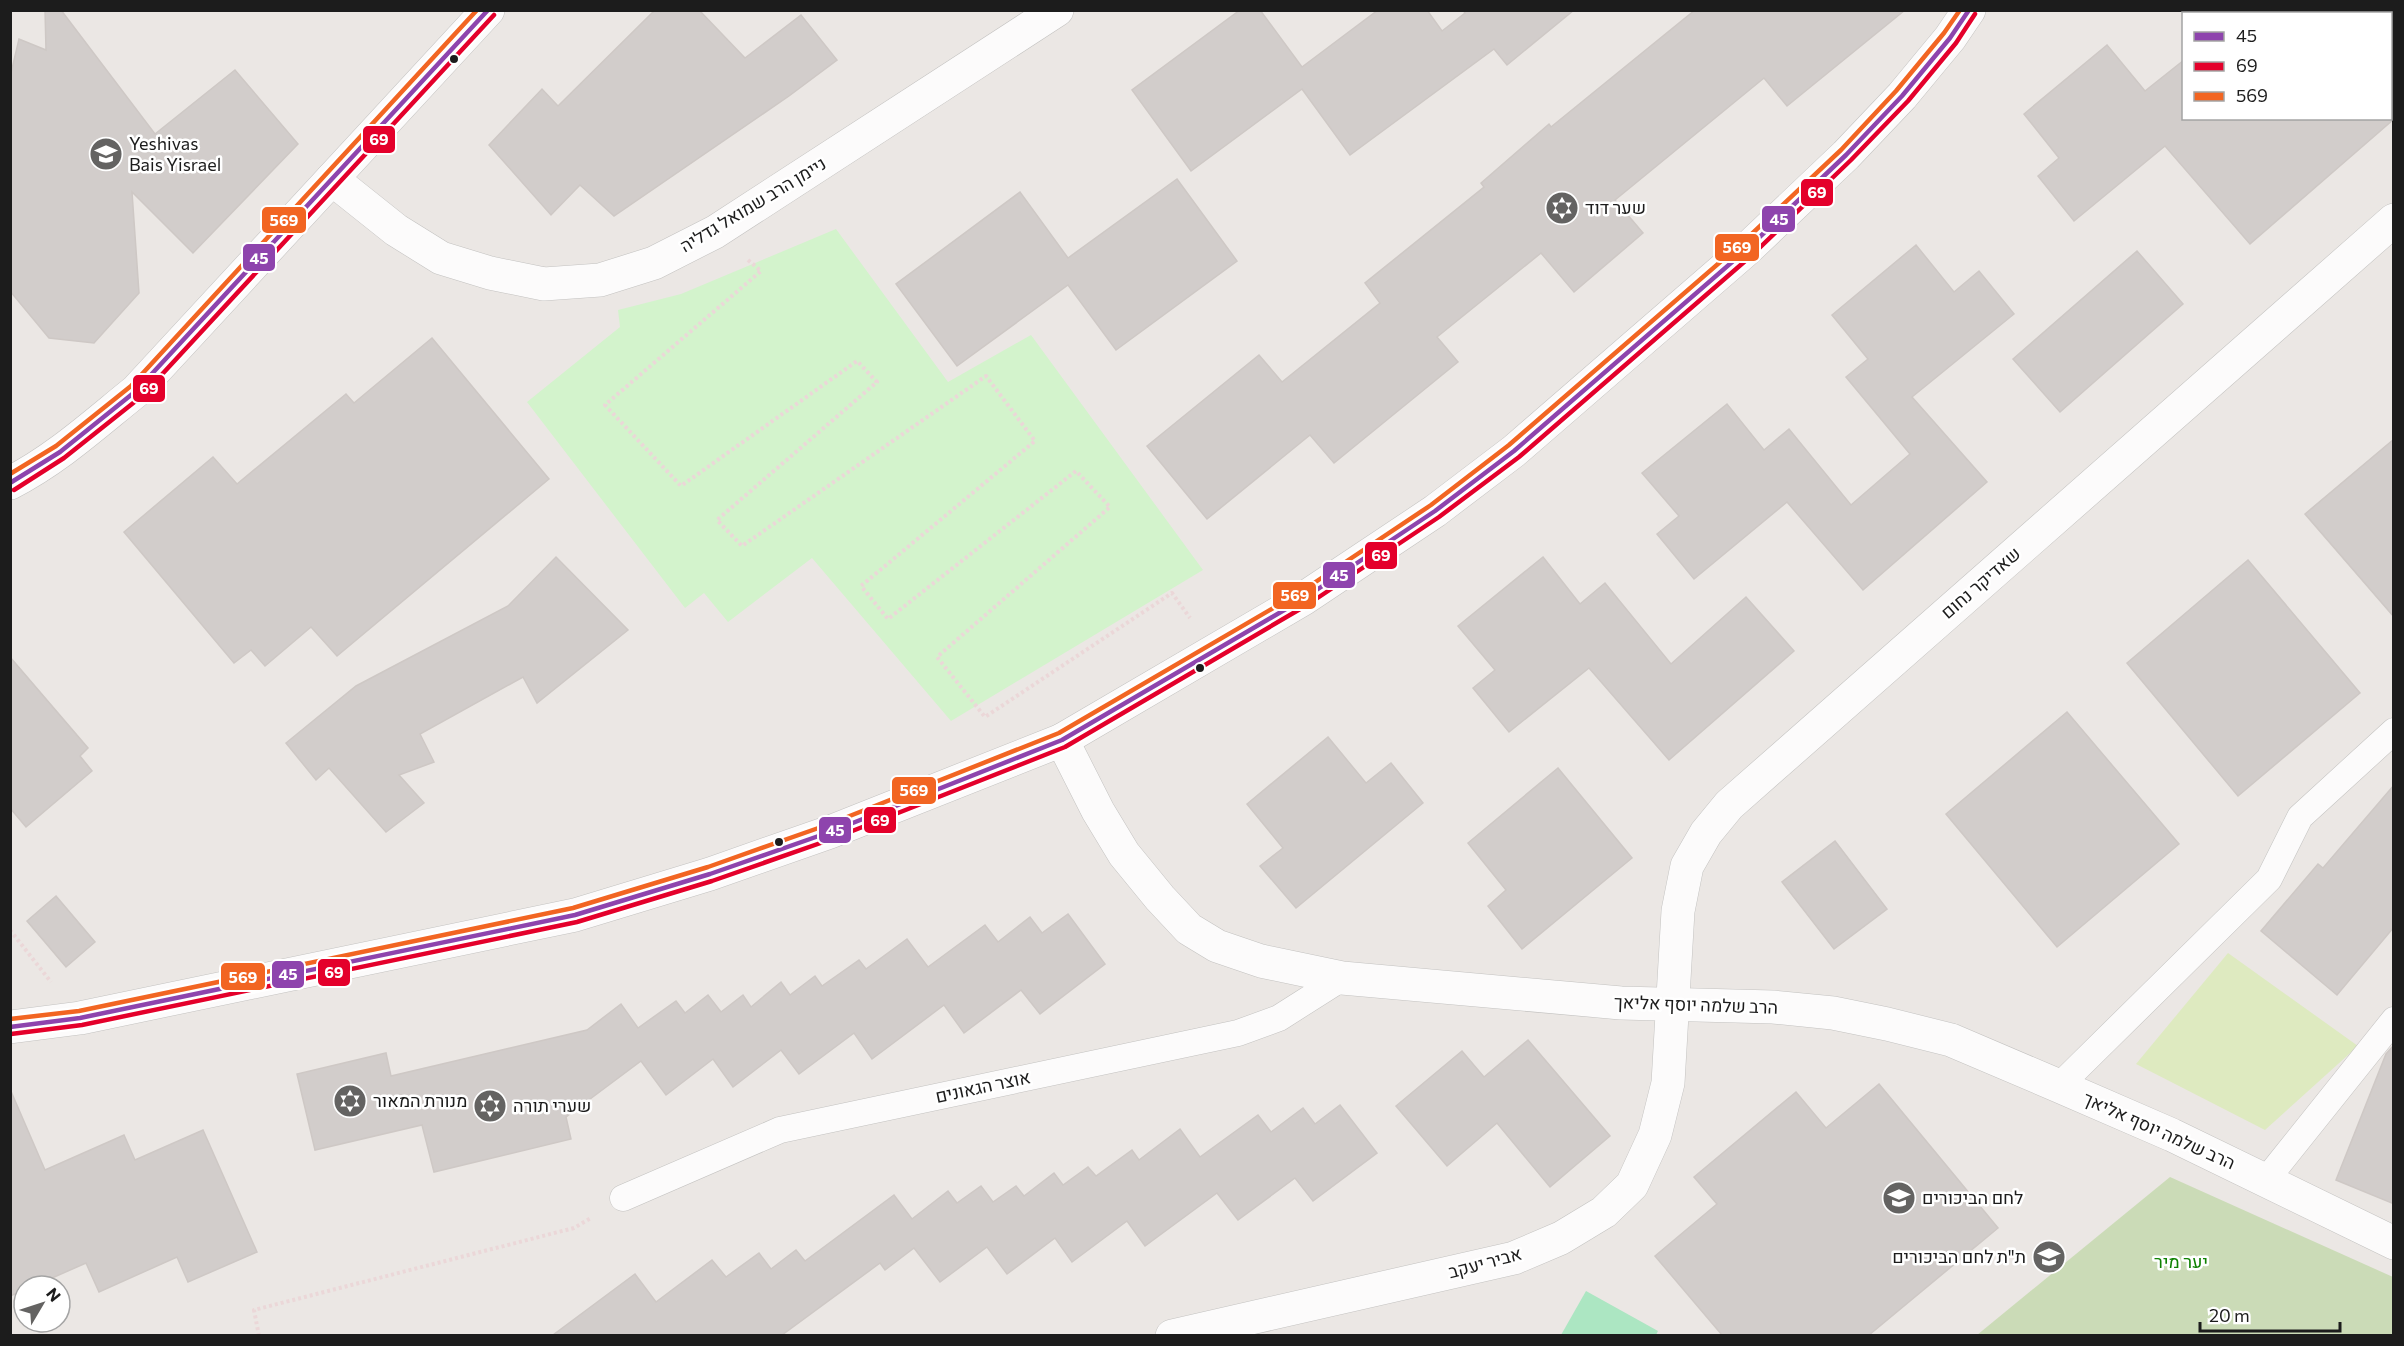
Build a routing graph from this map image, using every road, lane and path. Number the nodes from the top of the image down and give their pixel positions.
1 (488, 10) edge
2 (1057, 10) edge
3 (1969, 10) edge
4 (332, 178) junction
5 (2394, 220) edge
6 (715, 232) junction
7 (10, 483) edge
8 (1215, 652) junction
9 (2394, 731) edge
10 (1062, 740) junction
11 (10, 930) edge
12 (1342, 978) junction
13 (1674, 1004) junction
14 (80, 1018) junction
15 (2394, 1020) edge
16 (10, 1027) edge
17 (2059, 1086) junction
18 (2266, 1180) junction
19 (623, 1198) joint
20 (2394, 1243) edge
21 (259, 1335) edge
22 (1172, 1335) edge

1 - 4 street
2 - 6 street, ניימן הרב שמואל גדליה
3 - 8 street
4 - 6 street, ניימן הרב שמואל גדליה
4 - 7 street
5 - 13 street, שאדיקר נחום
6 - 8 path
8 - 10 street
9 - 17 lane
10 - 12 street, הרב שלמה יוסף אליאך
10 - 14 street
11 - 14 path
12 - 13 street, הרב שלמה יוסף אליאך
12 - 19 lane, אוצר הגאונים
13 - 17 street, הרב שלמה יוסף אליאך
13 - 22 street, אביר יעקב
14 - 16 street
15 - 18 lane
17 - 18 street, הרב שלמה יוסף אליאך
18 - 20 street, הרב שלמה יוסף אליאך
19 - 21 path

